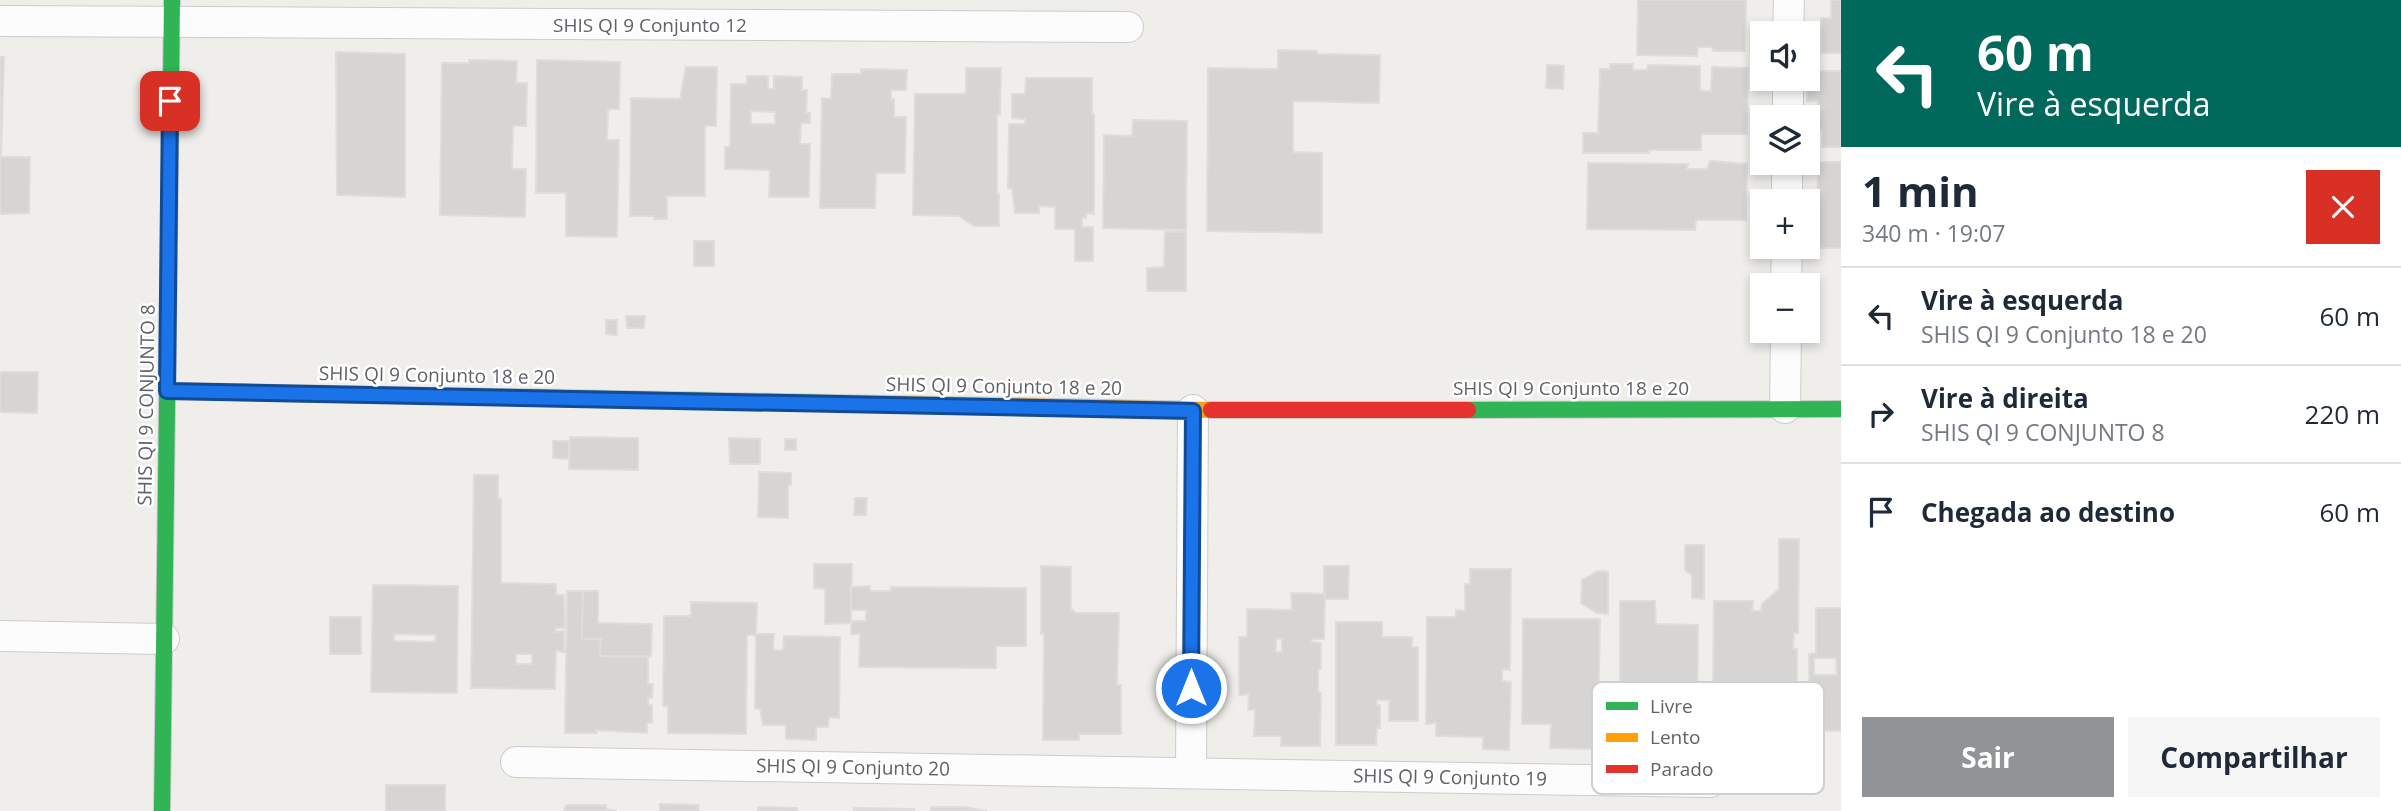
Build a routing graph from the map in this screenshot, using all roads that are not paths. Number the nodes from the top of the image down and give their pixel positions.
1 (1788, 0) edge
2 (172, 11) edge
3 (0, 21) edge
4 (1788, 21) edge
5 (1128, 27) dead end
6 (1786, 343) edge
7 (167, 391) junction
8 (1786, 408) junction
9 (1841, 410) edge
10 (1193, 411) junction
11 (0, 636) edge
12 (164, 639) junction
13 (516, 762) dead end
14 (1191, 772) junction
15 (1592, 780) edge
16 (162, 811) edge

1 - 4 street
2 - 3 street, SHIS QI 9 Conjunto 12
2 - 5 street, SHIS QI 9 Conjunto 12
2 - 7 street, SHIS QI 9 CONJUNTO 8
6 - 8 street
7 - 10 street, SHIS QI 9 Conjunto 18 e 20
7 - 12 street, SHIS QI 9 CONJUNTO 8
8 - 9 street, SHIS QI 9 Conjunto 18 e 20
8 - 10 street, SHIS QI 9 Conjunto 18 e 20
10 - 14 street
11 - 12 street
12 - 16 street, SHIS QI 9 CONJUNTO 8
13 - 14 street, SHIS QI 9 Conjunto 20
14 - 15 street, SHIS QI 9 Conjunto 19

